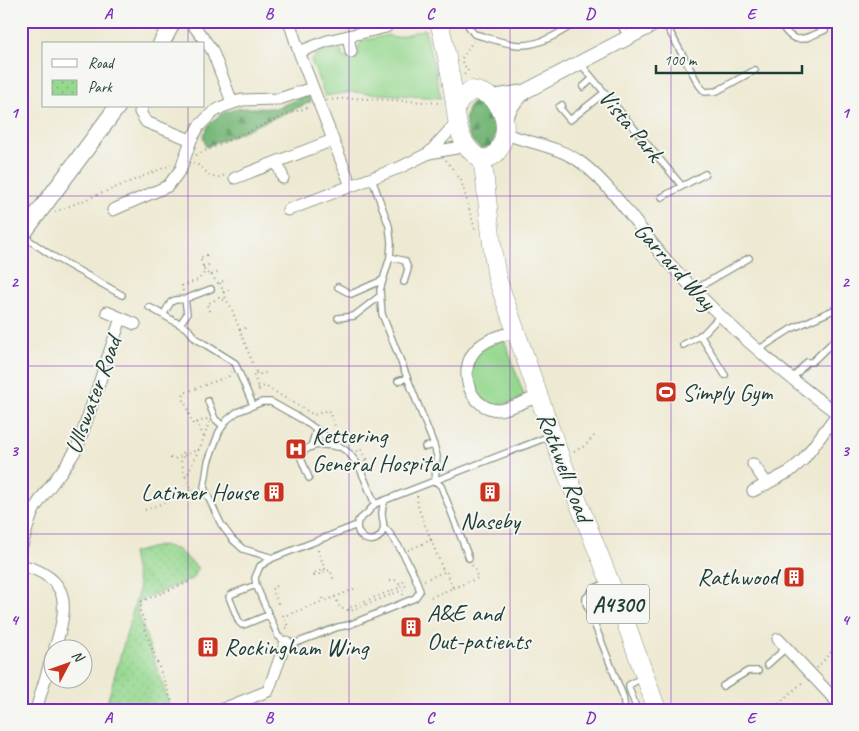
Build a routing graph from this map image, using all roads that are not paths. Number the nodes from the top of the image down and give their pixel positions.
1 (173, 21) edge
2 (288, 21) edge
3 (439, 21) edge
4 (468, 21) edge
5 (578, 21) edge
6 (619, 21) edge
7 (660, 21) edge
8 (664, 21) edge
9 (779, 21) edge
10 (192, 27) edge
11 (386, 27) dead end
12 (824, 30) dead end
13 (348, 36) junction
14 (628, 38) junction
15 (162, 42) edge
16 (299, 52) junction
17 (351, 52) dead end
18 (454, 56) junction
19 (580, 63) junction
20 (755, 70) dead end
21 (592, 79) junction
22 (583, 87) dead end
23 (312, 88) junction
24 (472, 90) junction
25 (524, 92) junction
26 (604, 93) junction
27 (492, 97) junction
28 (232, 102) junction
29 (562, 105) dead end
30 (117, 108) edge
31 (142, 108) edge
32 (453, 111) junction
33 (505, 126) junction
34 (191, 140) junction
35 (333, 140) junction
36 (466, 146) junction
37 (429, 153) junction
38 (489, 156) junction
39 (277, 162) junction
40 (705, 174) dead end
41 (235, 178) road end
42 (283, 178) dead end
43 (372, 179) junction
44 (351, 186) junction
45 (682, 186) junction
46 (662, 197) dead end
47 (113, 210) dead end
48 (288, 210) dead end
49 (22, 236) edge
50 (390, 256) junction
51 (749, 258) dead end
52 (383, 280) junction
53 (404, 282) dead end
54 (338, 286) dead end
55 (211, 288) dead end
56 (694, 290) junction
57 (122, 295) dead end
58 (380, 296) junction
59 (182, 297) junction
60 (149, 307) dead end
61 (838, 308) edge
62 (107, 312) dead end
63 (163, 315) junction
64 (720, 316) junction
65 (121, 318) junction
66 (338, 318) dead end
67 (135, 324) dead end
68 (180, 324) junction
69 (515, 331) junction
70 (700, 336) junction
71 (838, 337) edge
72 (683, 345) dead end
73 (758, 350) junction
74 (725, 375) dead end
75 (407, 378) junction
76 (792, 379) junction
77 (398, 381) dead end
78 (538, 396) junction
79 (208, 401) dead end
80 (253, 405) junction
81 (838, 413) edge
82 (223, 426) junction
83 (316, 430) junction
84 (552, 436) junction
85 (434, 445) junction
86 (311, 447) junction
87 (425, 447) dead end
88 (343, 448) junction
89 (753, 464) dead end
90 (309, 478) dead end
91 (435, 481) junction
92 (767, 484) junction
93 (753, 491) dead end
94 (385, 501) junction
95 (375, 504) junction
96 (368, 513) junction
97 (382, 520) junction
98 (357, 525) junction
99 (384, 527) junction
100 (21, 549) edge
101 (273, 558) junction
102 (469, 558) road end
103 (21, 565) edge
104 (610, 582) junction
105 (256, 585) junction
106 (268, 615) junction
107 (58, 638) edge
108 (286, 642) junction
109 (782, 644) joint
110 (767, 664) dead end
111 (758, 670) dead end
112 (646, 676) junction
113 (723, 686) dead end
114 (43, 688) edge
115 (838, 703) edge
116 (36, 710) edge
117 (220, 710) edge
118 (625, 710) edge
119 (637, 710) edge
120 (656, 710) edge

1 - 15 main road
2 - 16 street
3 - 18 main road
4 - 5 lane
6 - 14 lane
7 - 14 street
8 - 20 lane
9 - 12 lane
10 - 28 street
11 - 13 street
13 - 16 street
13 - 17 street
14 - 19 street
16 - 23 street
18 - 24 main road
18 - 32 main road
19 - 21 lane, Vista Park
19 - 25 street
21 - 22 lane
21 - 26 lane, Vista Park
23 - 28 street
23 - 35 street
24 - 27 main road
24 - 32 main road
25 - 27 street
25 - 33 street
26 - 29 lane
26 - 45 lane, Vista Park
27 - 33 main road
28 - 34 street
30 - 49 main road
31 - 34 street
32 - 36 main road
32 - 37 street
33 - 38 main road
33 - 56 street, Garrard Way
34 - 47 street
35 - 39 street
35 - 44 street
36 - 37 street
36 - 38 main road
37 - 43 street
38 - 69 main road, Rothwell Road / A4300
39 - 41 street
39 - 42 street
40 - 45 lane, Vista Park
43 - 44 street
43 - 50 lane
44 - 48 street
45 - 46 lane, Vista Park
49 - 57 lane
50 - 52 lane
50 - 53 lane
51 - 56 lane
52 - 54 lane
52 - 58 lane
55 - 59 lane
56 - 64 street, Garrard Way
58 - 66 lane
58 - 75 lane
59 - 63 lane
59 - 68 lane
60 - 63 lane
61 - 73 lane
62 - 65 street, Ullswater Road
63 - 68 lane
64 - 70 lane
64 - 73 street, Garrard Way
65 - 67 street, Ullswater Road
65 - 100 street, Ullswater Road
68 - 80 lane
69 - 78 main road, Rothwell Road / A4300
69 - 78 street
70 - 72 lane
70 - 74 lane
71 - 76 lane
73 - 76 street, Garrard Way
75 - 77 lane
75 - 85 lane
76 - 81 street, Garrard Way
78 - 84 main road, Rothwell Road / A4300
79 - 82 lane
80 - 82 lane
80 - 83 lane
81 - 92 street
82 - 101 lane
83 - 86 lane
83 - 88 lane
84 - 91 lane
84 - 104 main road, Rothwell Road / A4300
85 - 87 lane
85 - 91 lane
86 - 88 lane
86 - 90 lane
88 - 95 lane
89 - 92 street
91 - 94 lane
91 - 102 lane
92 - 93 street
94 - 95 lane
94 - 97 lane
95 - 96 lane
96 - 97 lane
96 - 98 lane
97 - 99 lane
98 - 99 lane
98 - 101 lane
99 - 108 lane
101 - 105 lane
103 - 107 street
104 - 112 main road, Rothwell Road / A4300
104 - 118 lane
105 - 106 lane
105 - 106 lane
106 - 108 lane
108 - 117 street
109 - 110 lane
109 - 115 street
111 - 113 lane
112 - 119 lane
112 - 120 main road, Rothwell Road / A4300
114 - 116 street

